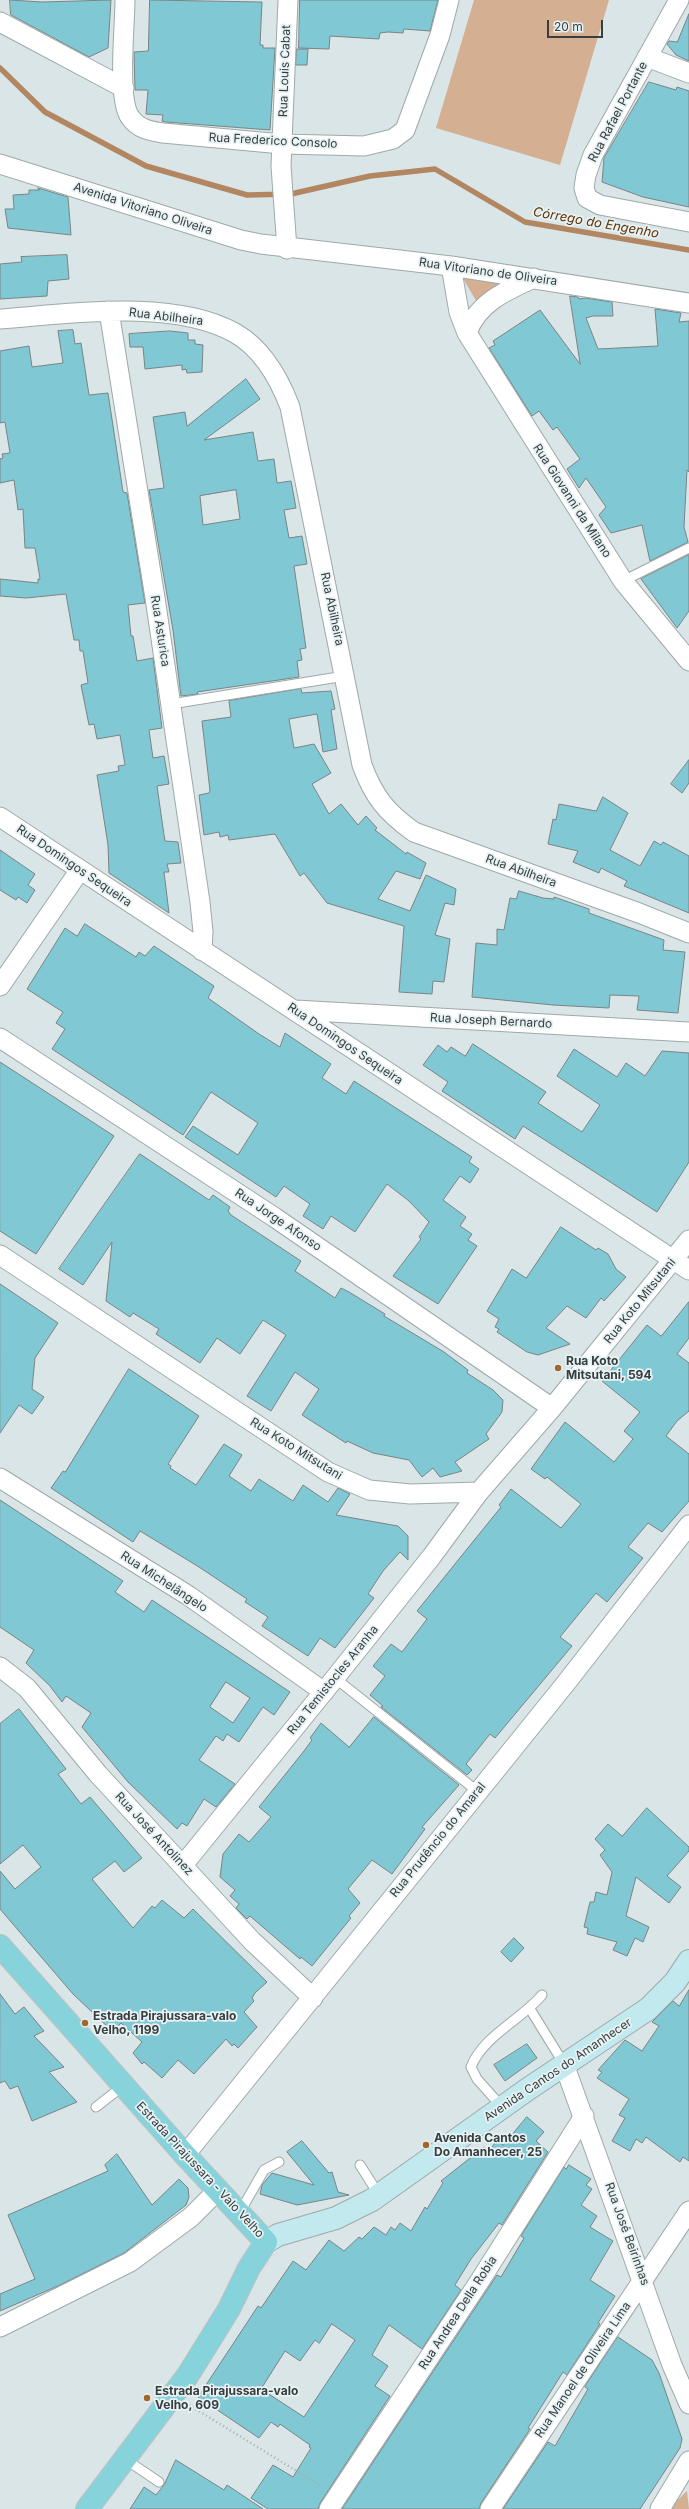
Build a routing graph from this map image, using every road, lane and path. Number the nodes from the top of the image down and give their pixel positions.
1 (125, 0) edge
2 (288, 0) edge
3 (449, 0) edge
4 (679, 0) edge
5 (0, 22) edge
6 (647, 57) junction
7 (689, 73) edge
8 (124, 88) junction
9 (282, 144) junction
10 (0, 164) edge
11 (689, 222) edge
12 (287, 249) junction
13 (451, 266) junction
14 (534, 278) junction
15 (689, 303) edge
16 (109, 311) junction
17 (0, 319) edge
18 (467, 333) junction
19 (689, 548) edge
20 (623, 581) junction
21 (689, 661) edge
22 (345, 676) junction
23 (171, 704) junction
24 (0, 817) edge
25 (80, 870) junction
26 (689, 933) edge
27 (202, 951) junction
28 (0, 986) edge
29 (294, 1010) junction
30 (689, 1032) edge
31 (0, 1038) edge
32 (689, 1240) edge
33 (0, 1255) edge
34 (681, 1266) edge
35 (552, 1408) junction
36 (0, 1478) edge
37 (479, 1492) junction
38 (689, 1525) edge
39 (0, 1667) edge
40 (330, 1685) junction
41 (477, 1791) junction
42 (183, 1865) junction
43 (0, 1946) edge
44 (689, 1961) edge
45 (542, 1996) dead end
46 (313, 1998) junction
47 (530, 2009) junction
48 (564, 2064) junction
49 (123, 2086) junction
50 (96, 2106) dead end
51 (502, 2107) junction
52 (584, 2116) junction
53 (185, 2155) junction
54 (279, 2162) dead end
55 (360, 2165) dead end
56 (218, 2191) junction
57 (379, 2196) junction
58 (689, 2211) edge
59 (240, 2212) junction
60 (266, 2242) junction
61 (643, 2279) junction
62 (0, 2327) edge
63 (173, 2395) junction
64 (689, 2404) edge
65 (125, 2459) junction
66 (689, 2461) edge
67 (160, 2482) dead end
68 (334, 2503) edge
69 (87, 2509) edge
70 (490, 2509) edge
71 (660, 2509) edge

1 - 8 street, Rua Frederico Consolo
2 - 9 street, Rua Louis Cabat
3 - 9 street, Rua Frederico Consolo
4 - 6 street, Rua Rafael Portante
5 - 8 street
6 - 7 street
6 - 11 street, Rua Rafael Portante
8 - 9 street, Rua Frederico Consolo
9 - 12 street, Rua Louis Cabat
10 - 12 street, Avenida Vitoriano Oliveira
12 - 13 street, Rua Vitoriano de Oliveira
13 - 14 street, Rua Vitoriano de Oliveira
13 - 18 street, Rua Giovanni da Milano
14 - 15 street, Rua Vitoriano de Oliveira
14 - 18 street
16 - 17 street, Rua Abilheira
16 - 22 street, Rua Abilheira
16 - 23 street, Rua Asturica
18 - 20 street, Rua Giovanni da Milano
19 - 20 lane
20 - 21 street, Rua Giovanni da Milano
22 - 23 lane
22 - 26 street, Rua Abilheira
23 - 27 street, Rua Asturica
24 - 25 street, Rua Domingos Sequeira
25 - 27 street, Rua Domingos Sequeira
25 - 28 street
27 - 29 street, Rua Domingos Sequeira
29 - 30 street, Rua Joseph Bernardo
29 - 34 street, Rua Domingos Sequeira
31 - 35 street, Rua Jorge Afonso
32 - 34 street, Rua Koto Mitsutani
33 - 37 street, Rua Koto Mitsutani
34 - 35 street, Rua Koto Mitsutani
35 - 37 street, Rua Koto Mitsutani
36 - 40 street, Rua Michelângelo
37 - 40 street, Rua Temistocles Aranha
38 - 41 street, Rua Prudêncio do Amaral
39 - 42 street, Rua José Antolinez
40 - 41 lane
40 - 42 street, Rua Temistocles Aranha
41 - 46 street, Rua Prudêncio do Amaral
42 - 46 street, Rua José Antolinez
43 - 49 main road, Estrada Pirajussara - Valo Velho
44 - 48 main road, Avenida Cantos do Amanhecer
45 - 47 lane
46 - 53 street, Rua Prudêncio do Amaral
47 - 48 lane
47 - 51 lane
48 - 51 main road, Avenida Cantos do Amanhecer
48 - 52 street, Rua José Beirinhas
49 - 50 lane
49 - 53 main road, Estrada Pirajussara - Valo Velho
51 - 57 main road, Avenida Cantos do Amanhecer
52 - 61 street, Rua José Beirinhas
52 - 68 street, Rua Andrea Della Robia
53 - 56 main road, Estrada Pirajussara - Valo Velho
54 - 59 lane
55 - 57 lane
56 - 59 main road, Estrada Pirajussara - Valo Velho
56 - 62 street
57 - 60 main road, Avenida Cantos do Amanhecer
58 - 61 street, Rua Manoel de Oliveira Lima
59 - 60 main road, Estrada Pirajussara - Valo Velho
60 - 63 main road, Estrada Pirajussara - Valo Velho
61 - 64 street, Rua José Beirinhas
61 - 70 street, Rua Manoel de Oliveira Lima
63 - 65 main road, Estrada Pirajussara - Valo Velho
63 - 68 path
65 - 67 lane
65 - 69 main road, Estrada Pirajussara - Valo Velho
66 - 71 street

